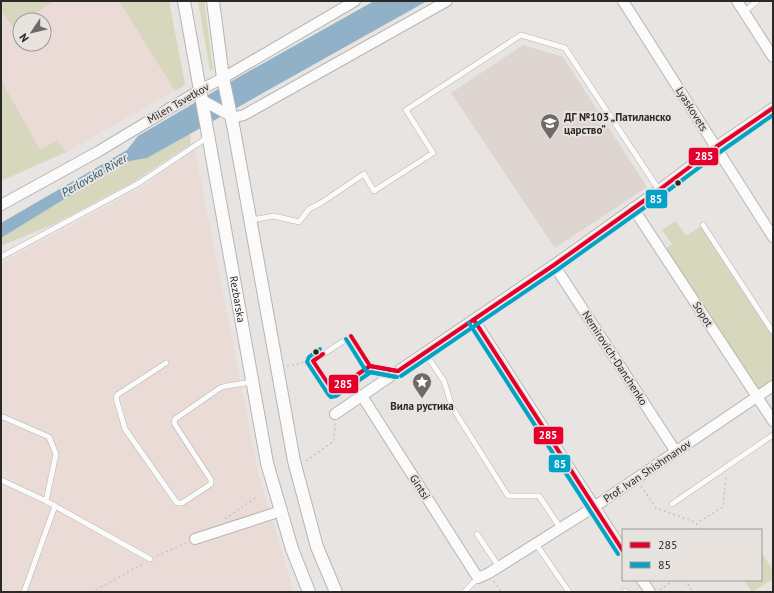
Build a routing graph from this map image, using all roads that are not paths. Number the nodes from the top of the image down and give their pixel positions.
1 (184, 1) edge
2 (212, 1) edge
3 (356, 1) edge
4 (448, 1) edge
5 (624, 1) edge
6 (737, 1) edge
7 (757, 1) edge
8 (744, 12) junction
9 (773, 57) edge
10 (223, 78) junction
11 (201, 95) junction
12 (773, 108) edge
13 (231, 116) junction
14 (208, 136) junction
15 (716, 147) junction
16 (659, 190) junction
17 (1, 205) edge
18 (633, 208) junction
19 (250, 220) junction
20 (703, 225) dead end
21 (773, 237) edge
22 (1, 256) edge
23 (554, 265) junction
24 (474, 320) junction
25 (773, 332) edge
26 (425, 353) junction
27 (166, 363) dead end
28 (370, 366) junction
29 (398, 371) junction
30 (252, 382) junction
31 (773, 386) edge
32 (362, 396) junction
33 (757, 397) junction
34 (335, 414) road end
35 (1, 418) edge
36 (773, 421) edge
37 (773, 435) edge
38 (676, 452) junction
39 (1, 480) edge
40 (46, 501) junction
41 (672, 504) dead end
42 (55, 506) junction
43 (594, 507) junction
44 (281, 511) junction
45 (561, 529) junction
46 (477, 534) dead end
47 (195, 539) dead end
48 (536, 544) junction
49 (622, 549) edge
50 (150, 559) dead end
51 (499, 567) junction
52 (478, 578) junction
53 (643, 581) edge
54 (24, 592) edge
55 (309, 592) edge
56 (336, 592) edge
57 (464, 592) edge
58 (569, 592) edge
59 (650, 592) edge

1 - 11 street, Rezbarska
2 - 10 street
3 - 10 street, Milen Tsvetkov
4 - 13 street
5 - 15 street, Lyaskovets
6 - 8 street
7 - 8 lane
8 - 9 street
10 - 11 street, Milen Tsvetkov
10 - 13 street
11 - 13 street, Milen Tsvetkov
11 - 14 street, Rezbarska
11 - 17 street, Milen Tsvetkov
12 - 15 street
13 - 19 street
14 - 22 lane
14 - 30 street, Rezbarska
15 - 16 street
15 - 21 street, Lyaskovets
16 - 18 street
16 - 19 lane
18 - 23 street
18 - 33 street, Sopot
19 - 56 street
20 - 25 lane
23 - 24 street
23 - 38 street, Nemirovich-Danchenko
24 - 26 street
24 - 43 street
26 - 29 street
26 - 45 lane
27 - 30 lane
28 - 28 lane
28 - 29 lane
29 - 32 street
30 - 44 street, Rezbarska
31 - 33 street, Prof. Ivan Shishmanov
32 - 34 street
32 - 52 street, Gintsi
33 - 36 street, Sopot
33 - 38 street, Prof. Ivan Shishmanov
35 - 40 lane
37 - 41 lane
38 - 43 street, Prof. Ivan Shishmanov
39 - 40 lane
40 - 42 lane
42 - 50 lane
42 - 54 lane
43 - 45 street, Prof. Ivan Shishmanov
43 - 49 street
44 - 47 street
44 - 55 street, Rezbarska
45 - 48 street, Prof. Ivan Shishmanov
46 - 51 lane
48 - 51 street, Prof. Ivan Shishmanov
48 - 58 lane
51 - 52 street, Prof. Ivan Shishmanov
52 - 57 lane
53 - 59 street

